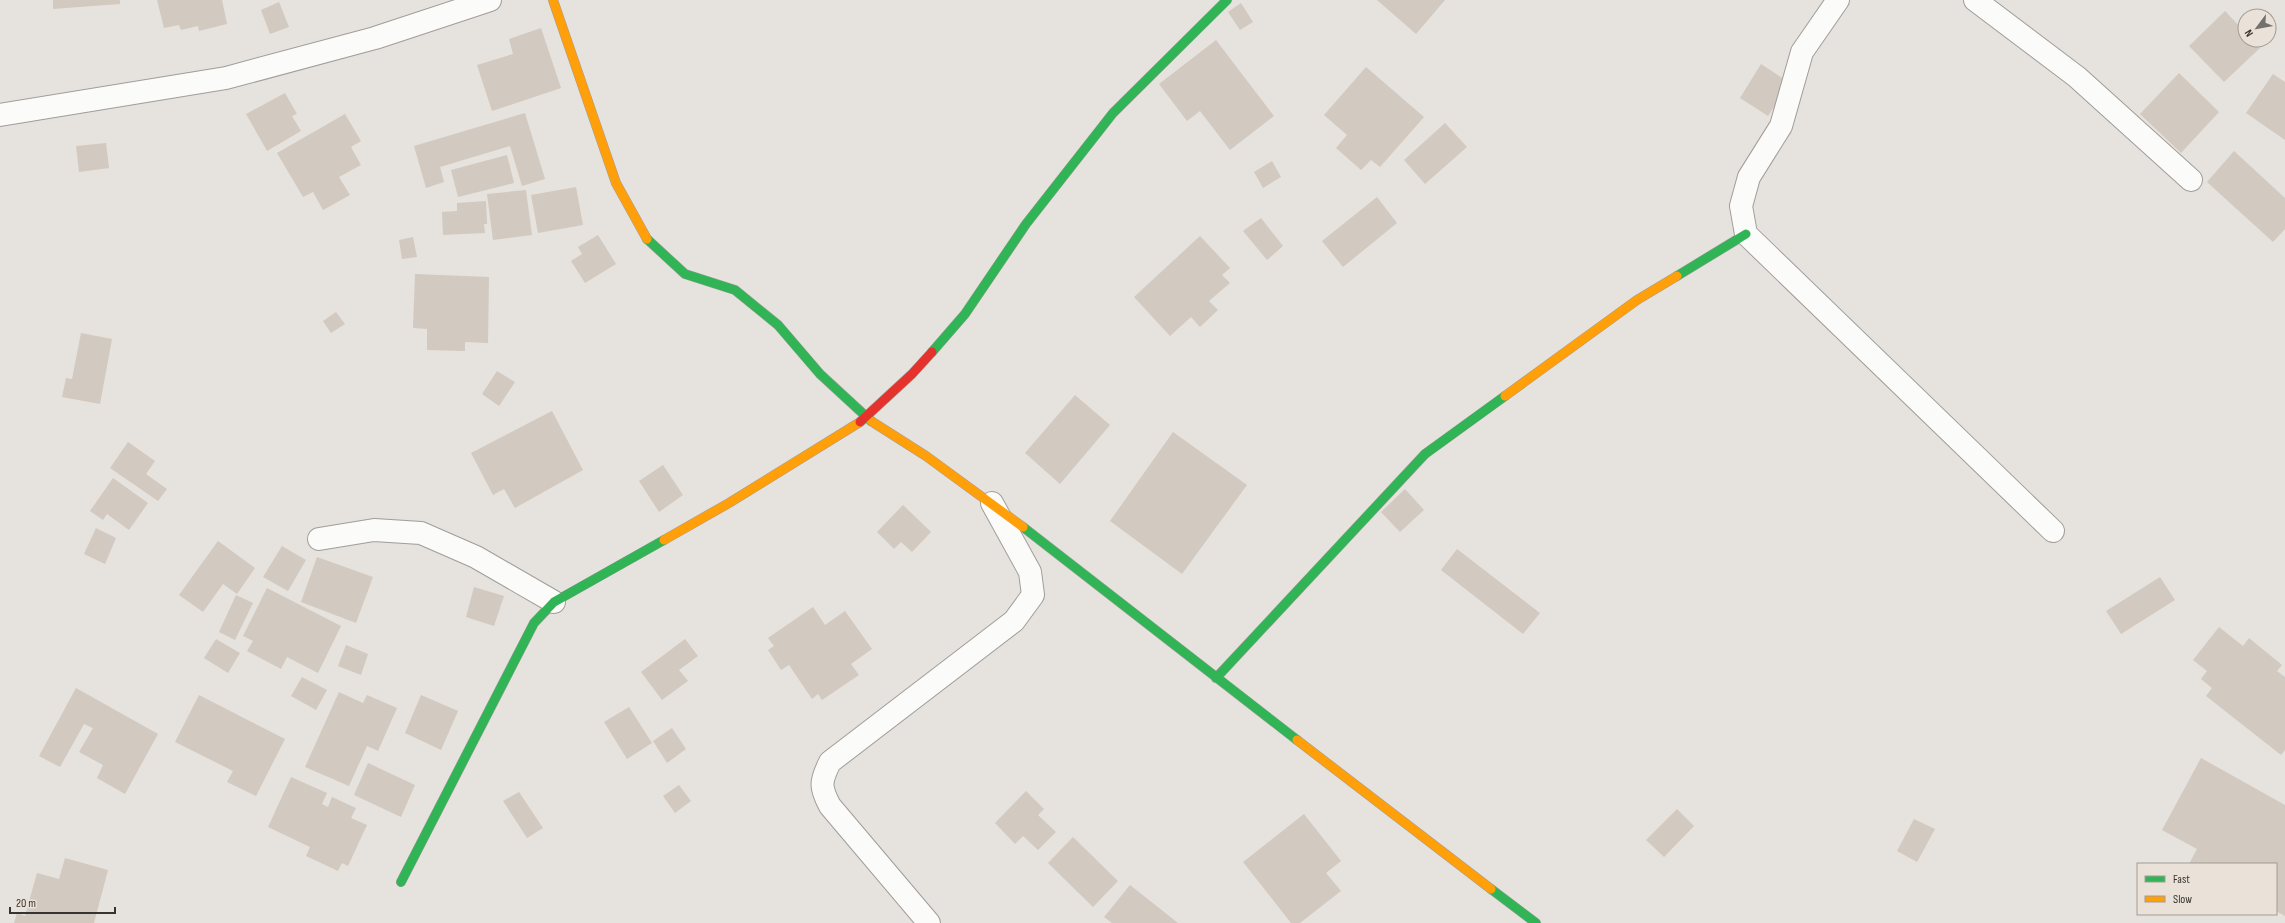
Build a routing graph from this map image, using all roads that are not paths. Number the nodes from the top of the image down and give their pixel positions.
1 (490, 0) edge
2 (553, 0) edge
3 (1227, 0) edge
4 (1838, 0) edge
5 (1975, 0) edge
6 (0, 115) edge
7 (2191, 180) dead end
8 (1746, 234) junction
9 (866, 418) junction
10 (992, 503) junction
11 (2053, 531) dead end
12 (318, 539) dead end
13 (554, 602) junction
14 (1216, 678) junction
15 (401, 882) dead end
16 (929, 923) edge
17 (1536, 923) edge

1 - 6 street
2 - 9 street
3 - 9 street
4 - 8 street
5 - 7 street
8 - 11 street
8 - 14 street
9 - 10 street
9 - 13 street
10 - 14 street
10 - 16 street
12 - 13 street
13 - 15 street
14 - 17 street

